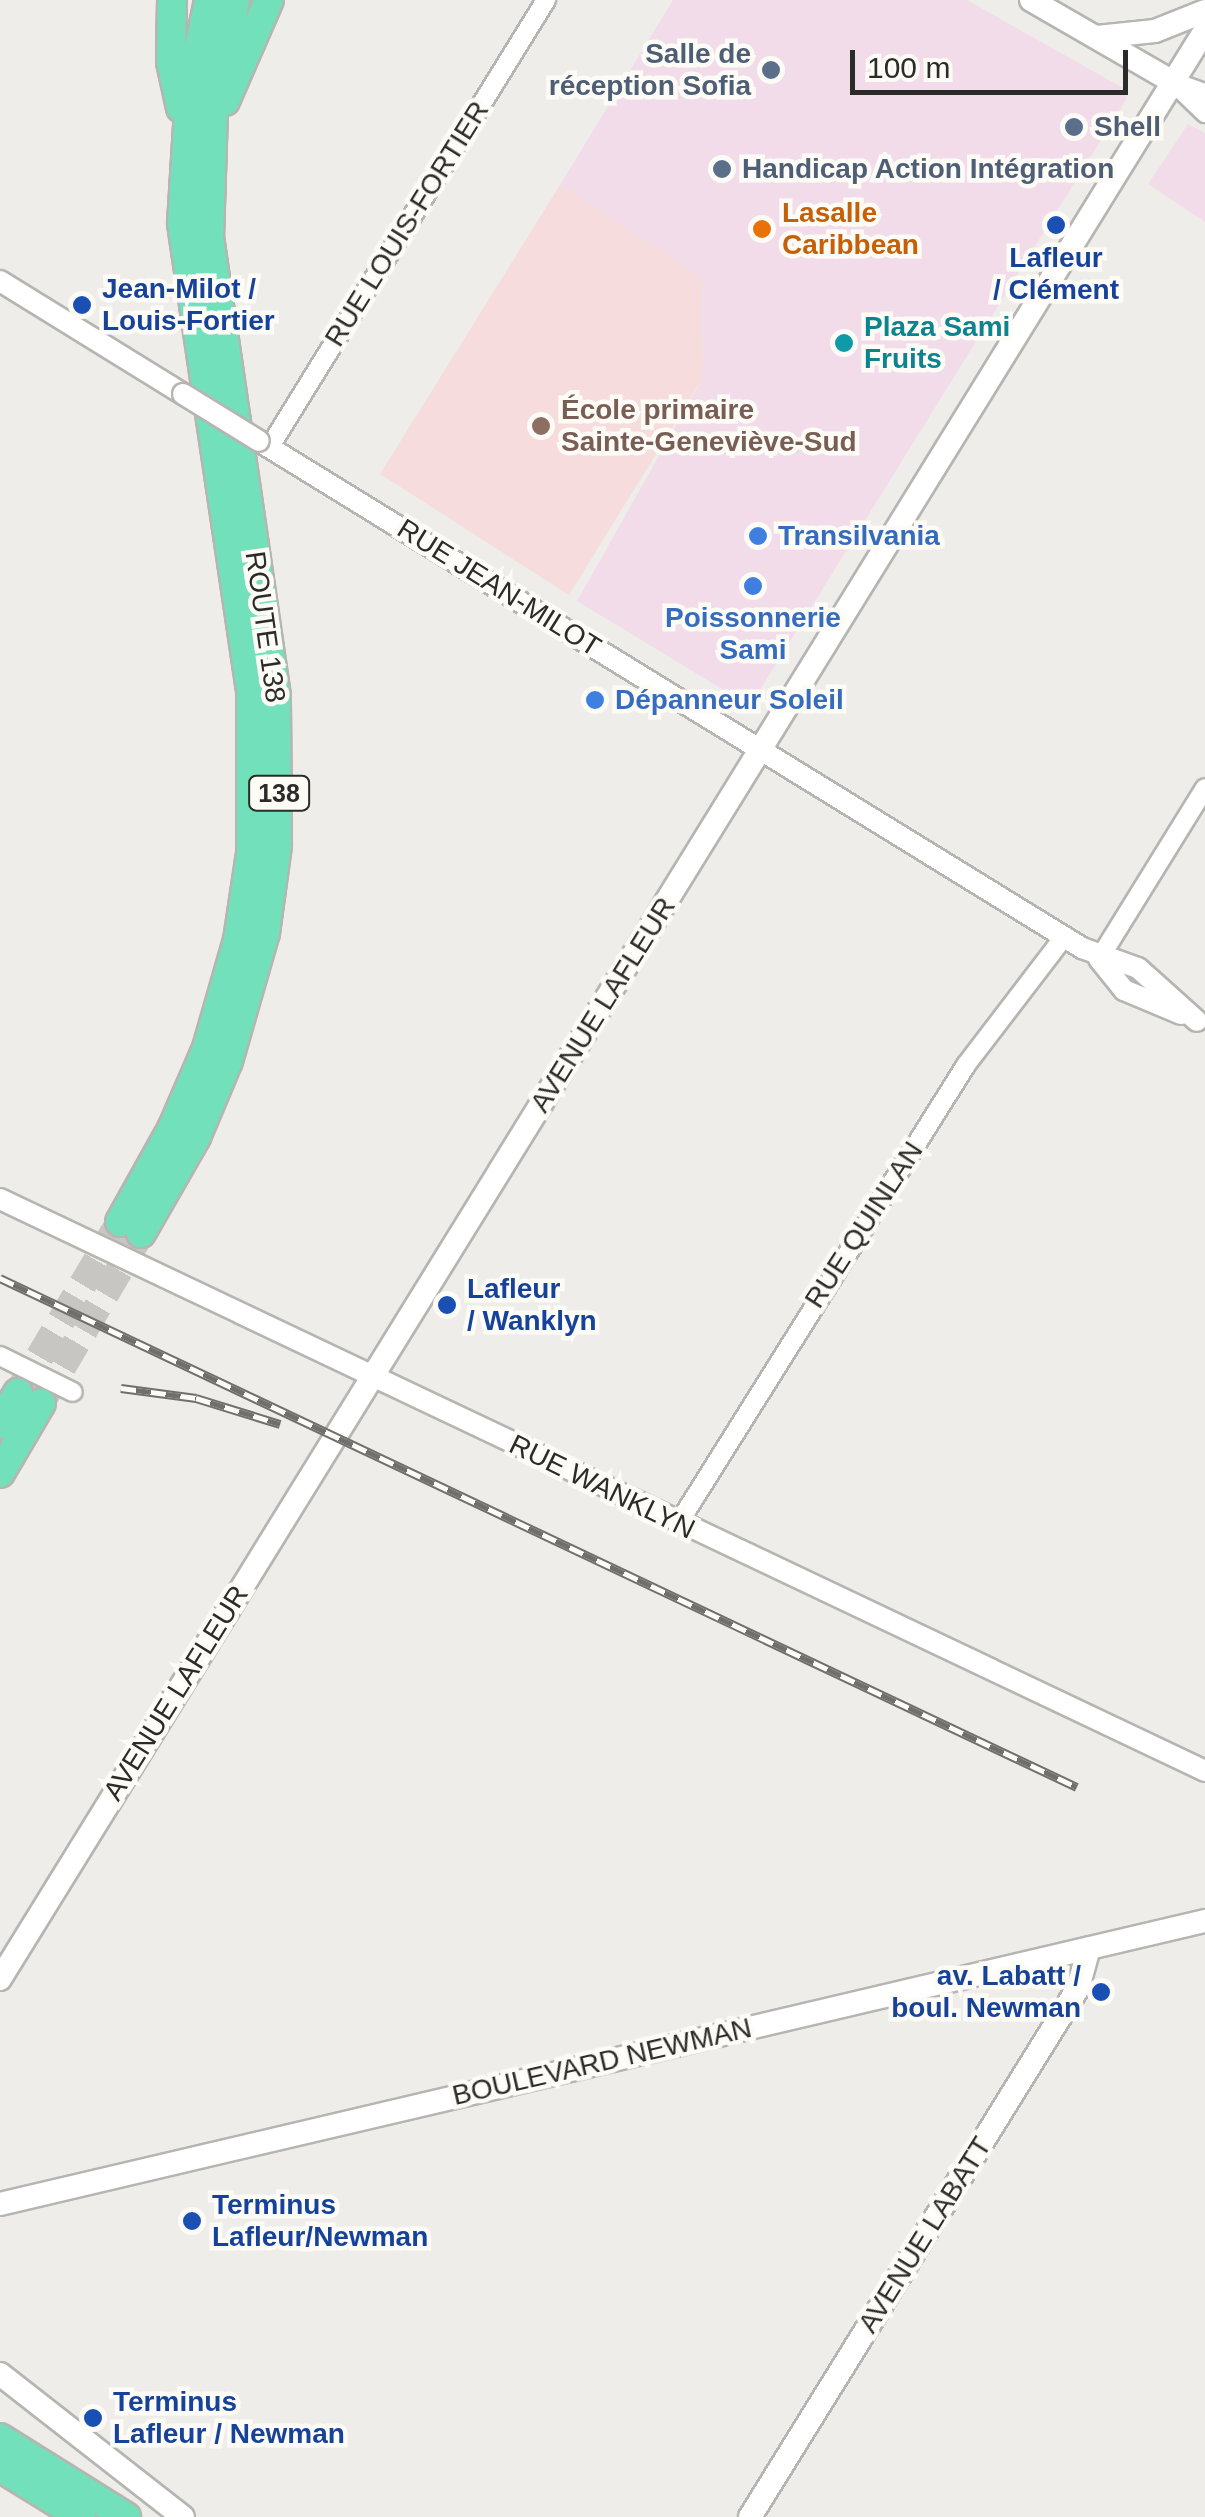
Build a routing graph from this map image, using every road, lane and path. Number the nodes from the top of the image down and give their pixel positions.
1 (172, 0) edge
2 (209, 0) edge
3 (235, 0) edge
4 (269, 0) edge
5 (546, 0) edge
6 (1031, 0) edge
7 (1205, 12) edge
8 (1205, 30) edge
9 (1096, 38) junction
10 (1174, 82) junction
11 (1205, 93) edge
12 (1205, 112) edge
13 (199, 129) junction
14 (0, 281) edge
15 (264, 444) junction
16 (760, 750) junction
17 (1205, 788) edge
18 (1064, 937) junction
19 (1099, 958) junction
20 (1201, 1023) edge
21 (0, 1199) edge
22 (130, 1227) tunnel mouth
23 (0, 1356) edge
24 (372, 1376) junction
25 (74, 1392) dead end
26 (0, 1424) edge
27 (0, 1473) edge
28 (678, 1524) junction
29 (1205, 1771) edge
30 (1205, 1922) edge
31 (1090, 1948) junction
32 (0, 1979) edge
33 (0, 2204) edge
34 (0, 2374) edge
35 (0, 2438) edge
36 (0, 2467) edge
37 (81, 2517) edge
38 (126, 2517) edge
39 (183, 2517) edge
40 (750, 2517) edge

1 - 13 highway
2 - 13 highway, ROUTE 138 / 138
3 - 13 highway, ROUTE 138 / 138
4 - 13 highway
5 - 15 street, RUE LOUIS-FORTIER
6 - 9 main road
7 - 9 main road
8 - 10 main road, AVENUE LAFLEUR
9 - 10 main road
10 - 11 street
10 - 12 street
10 - 16 main road, AVENUE LAFLEUR
13 - 22 highway, ROUTE 138 / 138
14 - 15 street, RUE JEAN-MILOT, bridge
15 - 16 street, RUE JEAN-MILOT
16 - 18 street, RUE JEAN-MILOT
16 - 24 main road, AVENUE LAFLEUR
17 - 19 street
18 - 19 street, RUE JEAN-MILOT
18 - 28 street, RUE QUINLAN
19 - 20 street, RUE JEAN-MILOT
21 - 24 street, RUE WANKLYN
23 - 25 street
24 - 28 street, RUE WANKLYN
24 - 32 main road, AVENUE LAFLEUR
26 - 27 highway
28 - 29 street, RUE WANKLYN
30 - 31 main road, BOULEVARD NEWMAN
31 - 33 main road, BOULEVARD NEWMAN
31 - 40 main road, AVENUE LABATT
34 - 39 main road
35 - 38 highway
36 - 37 highway

